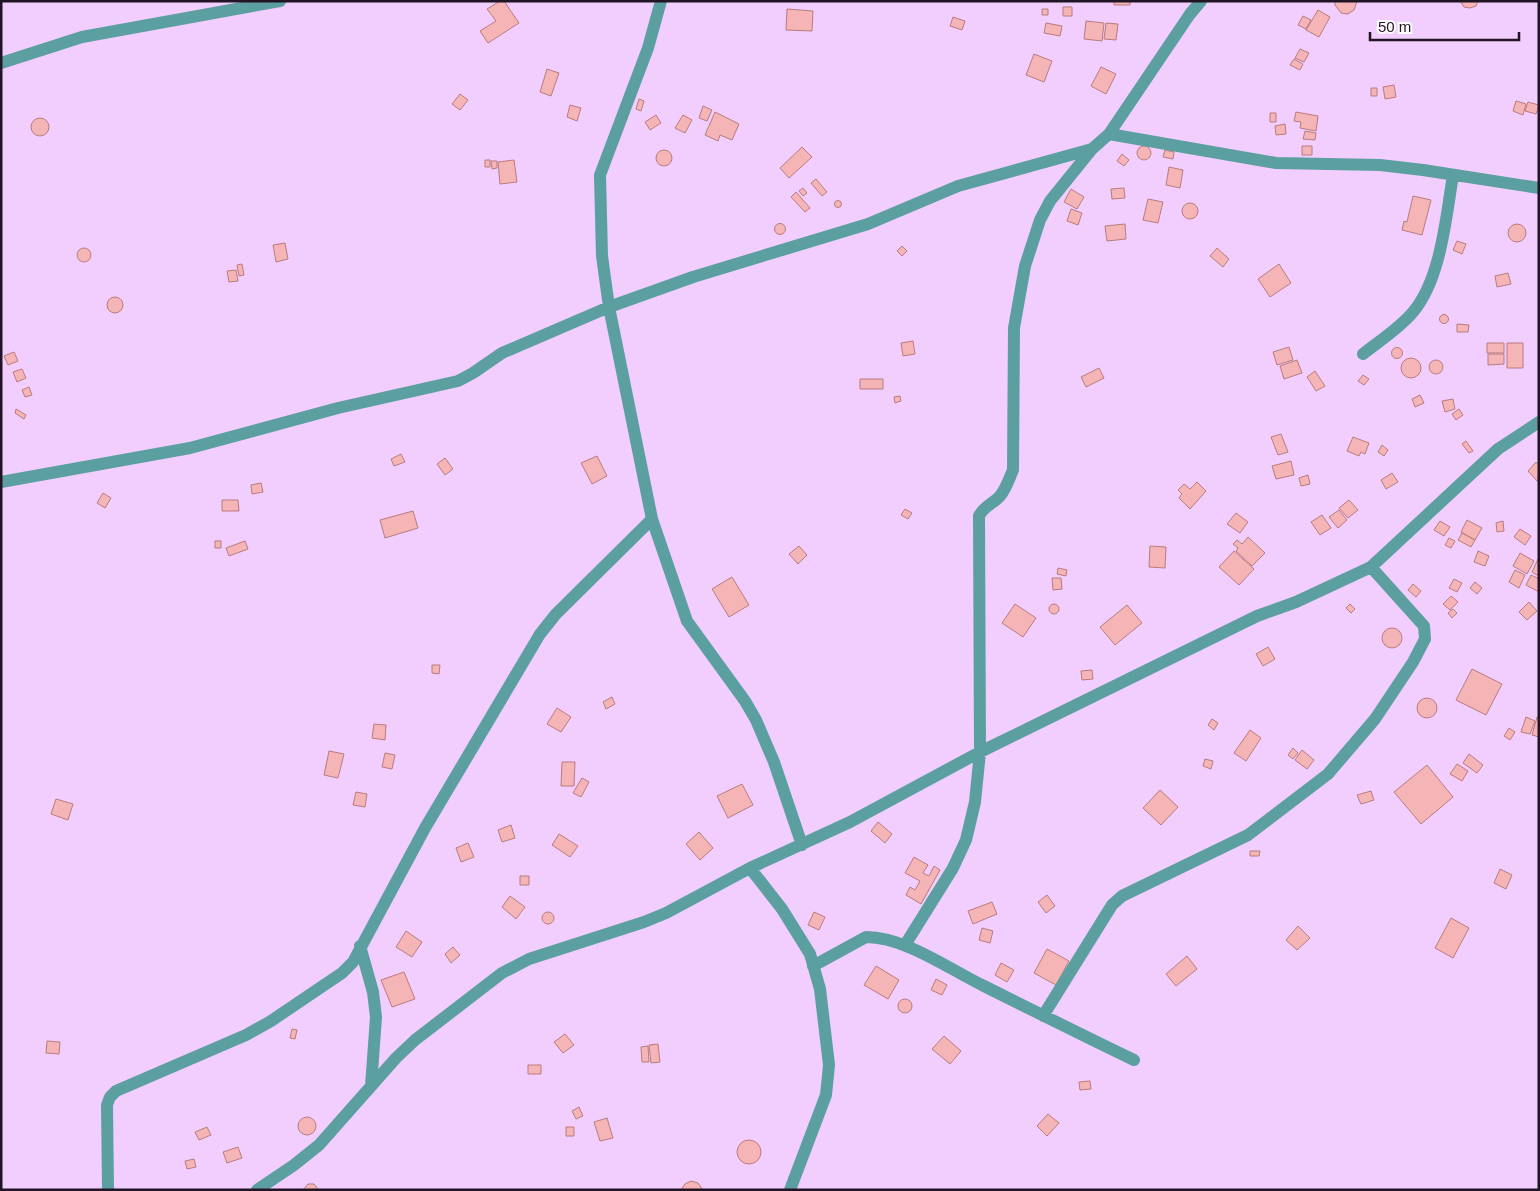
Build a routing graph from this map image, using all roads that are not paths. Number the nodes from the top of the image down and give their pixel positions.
1 (280, 1) edge
2 (661, 1) edge
3 (1201, 1) edge
4 (3, 64) edge
5 (1109, 134) junction
6 (1092, 149) junction
7 (1453, 175) junction
8 (1539, 188) edge
9 (609, 307) junction
10 (1363, 354) dead end
11 (1539, 422) edge
12 (1, 482) edge
13 (652, 519) junction
14 (1371, 567) junction
15 (980, 752) junction
16 (802, 845) junction
17 (750, 868) junction
18 (905, 945) junction
19 (360, 946) junction
20 (813, 966) junction
21 (1043, 1016) junction
22 (1134, 1060) dead end
23 (371, 1086) junction
24 (108, 1190) edge
25 (257, 1190) edge
26 (790, 1190) edge

1 - 4 street
2 - 9 street
3 - 5 street
5 - 6 street
5 - 7 street
6 - 9 street
6 - 15 street
7 - 8 street
7 - 10 street
9 - 12 street
9 - 13 street
11 - 14 street
13 - 16 street
13 - 19 street
14 - 15 street
14 - 21 street
15 - 16 street
15 - 18 street
16 - 17 street
17 - 20 street
17 - 23 street
18 - 20 street
18 - 21 street
19 - 23 street
19 - 24 street
20 - 26 street
21 - 22 street
23 - 25 street

